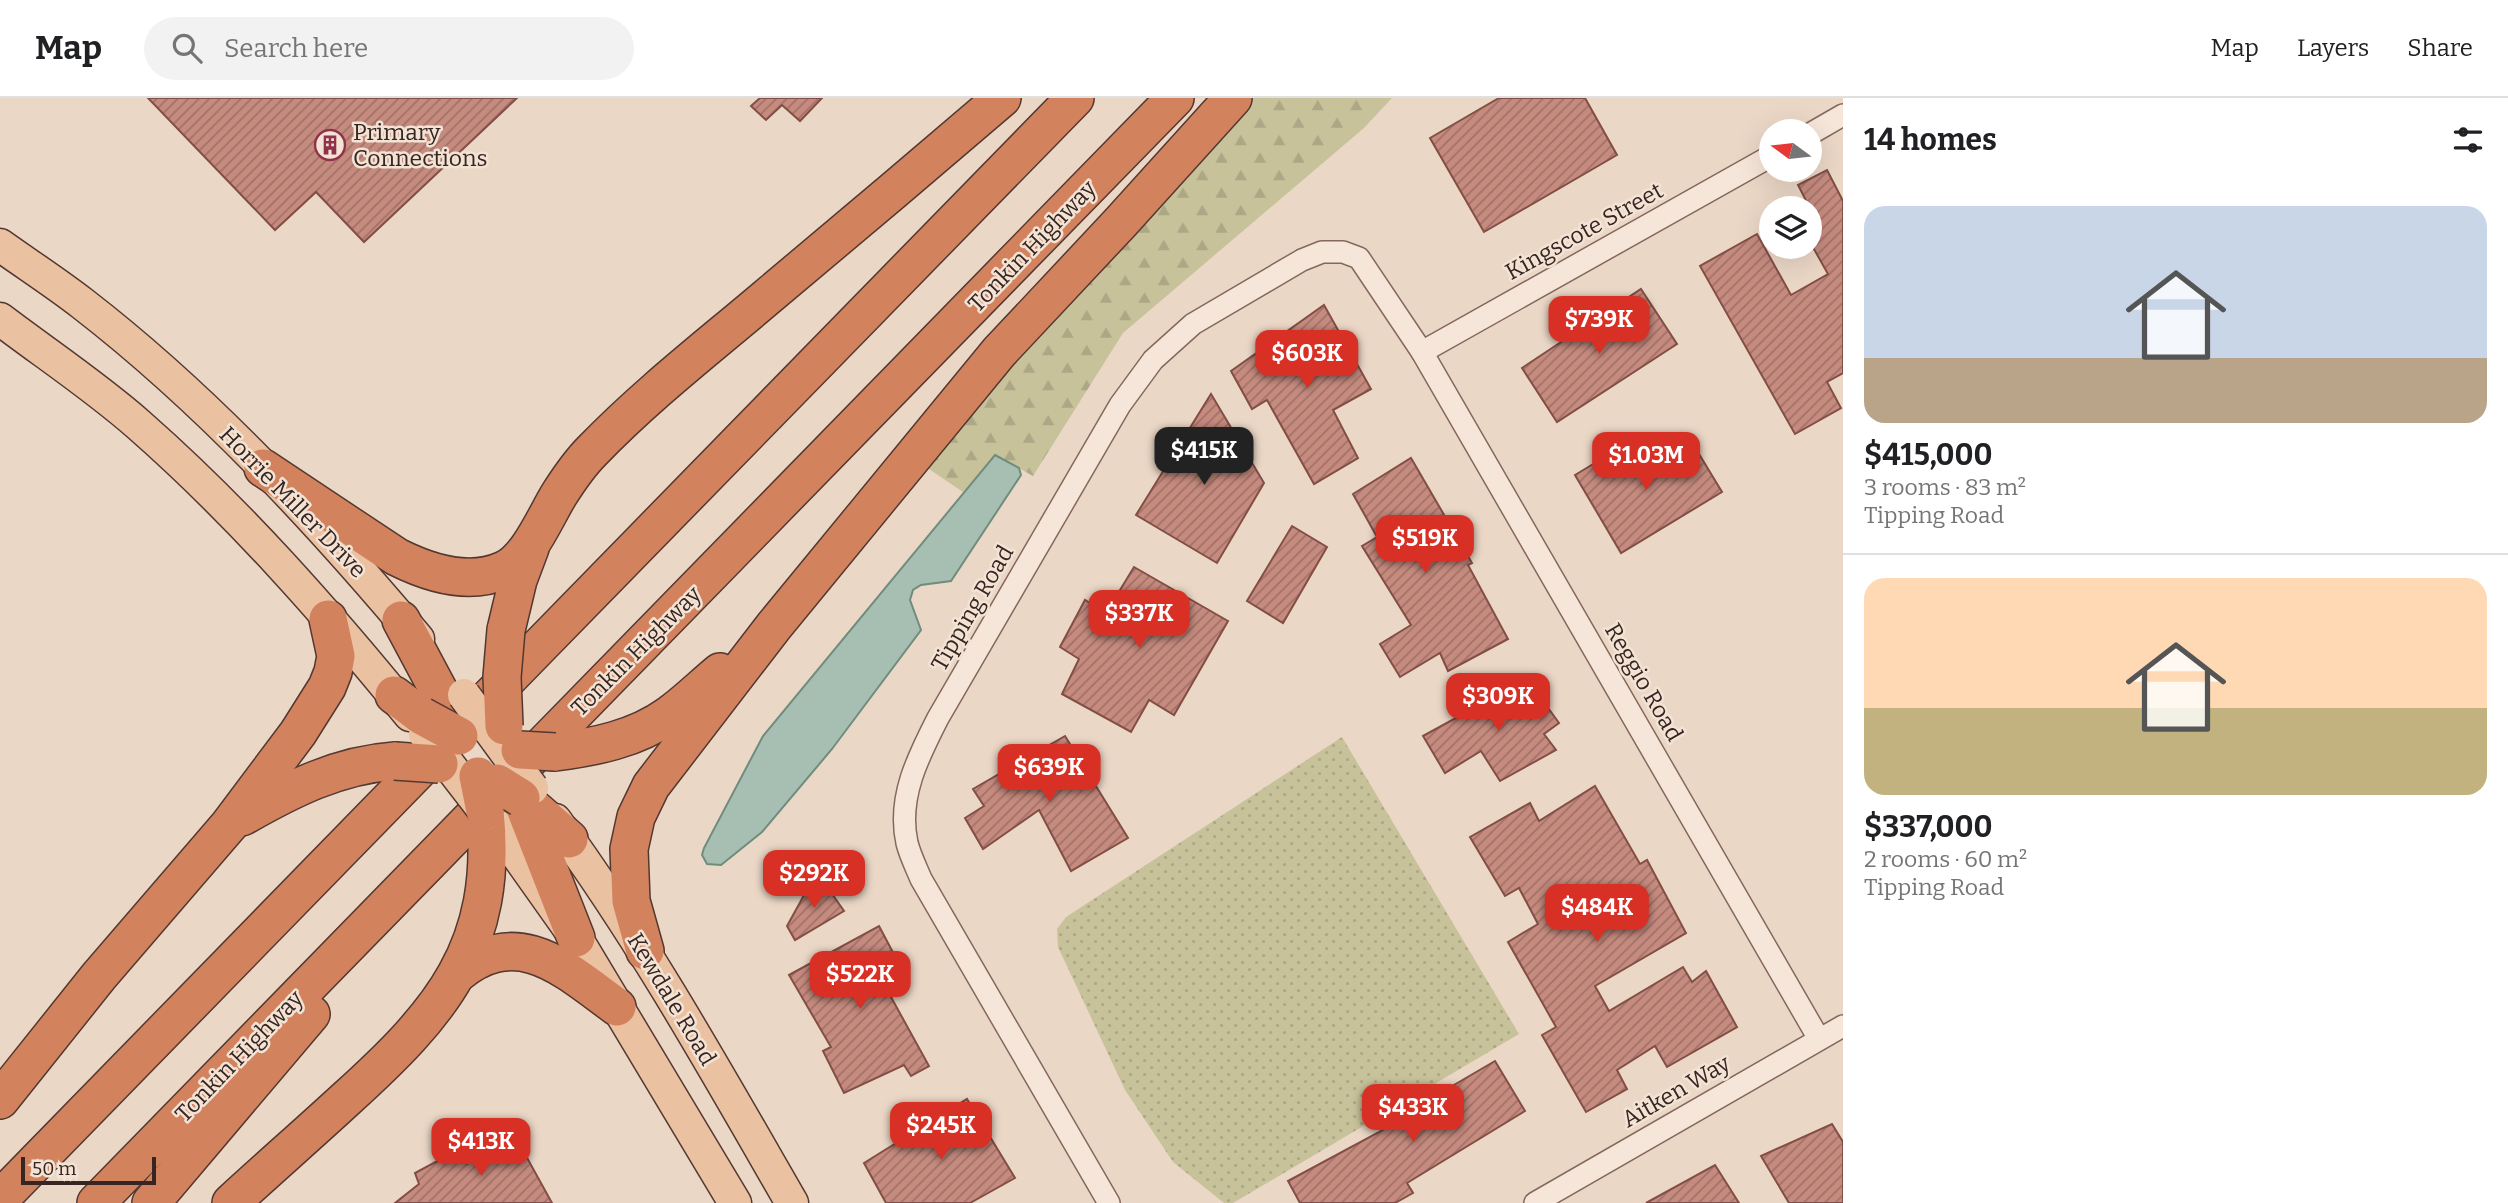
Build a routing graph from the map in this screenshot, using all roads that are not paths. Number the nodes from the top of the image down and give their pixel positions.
1 (1002, 98) edge
2 (1075, 98) edge
3 (1175, 98) edge
4 (1233, 98) edge
5 (1843, 115) edge
6 (1822, 127) edge
7 (1759, 163) edge
8 (0, 245) edge
9 (0, 319) edge
10 (1422, 352) junction
11 (263, 468) junction
12 (536, 534) junction
13 (328, 619) junction
14 (401, 620) joint
15 (774, 626) junction
16 (426, 702) junction
17 (507, 751) junction
18 (464, 760) junction
19 (508, 820) junction
20 (229, 825) junction
21 (569, 839) joint
22 (576, 938) joint
23 (645, 951) junction
24 (457, 974) junction
25 (617, 1007) junction
26 (1843, 1026) edge
27 (1819, 1039) junction
28 (0, 1100) edge
29 (0, 1199) edge
30 (96, 1203) edge
31 (151, 1203) edge
32 (231, 1203) edge
33 (735, 1203) edge
34 (792, 1203) edge
35 (1109, 1203) edge
36 (1535, 1203) edge

1 - 12 highway
2 - 29 highway
3 - 19 highway, Tonkin Highway
4 - 15 highway
5 - 6 street
7 - 10 street, Kingscote Street
8 - 11 main road, Horrie Miller Drive
9 - 13 main road
10 - 27 street, Reggio Road
10 - 35 street, Tipping Road
11 - 12 highway
11 - 14 main road, Horrie Miller Drive
12 - 17 highway, bridge
13 - 16 main road
13 - 20 highway
14 - 16 highway
15 - 17 highway, bridge
15 - 23 highway
16 - 17 main road, bridge
16 - 18 highway
17 - 18 highway
17 - 19 highway, bridge
18 - 19 highway, bridge
18 - 20 highway, bridge
19 - 21 highway
19 - 22 highway
19 - 24 highway
19 - 30 highway, Tonkin Highway
19 - 31 highway
20 - 28 highway
21 - 23 main road, Kewdale Road
22 - 25 main road
23 - 34 main road, Kewdale Road
24 - 25 highway
24 - 32 highway
25 - 33 main road
26 - 27 street, Aitken Way
27 - 36 street, Aitken Way

